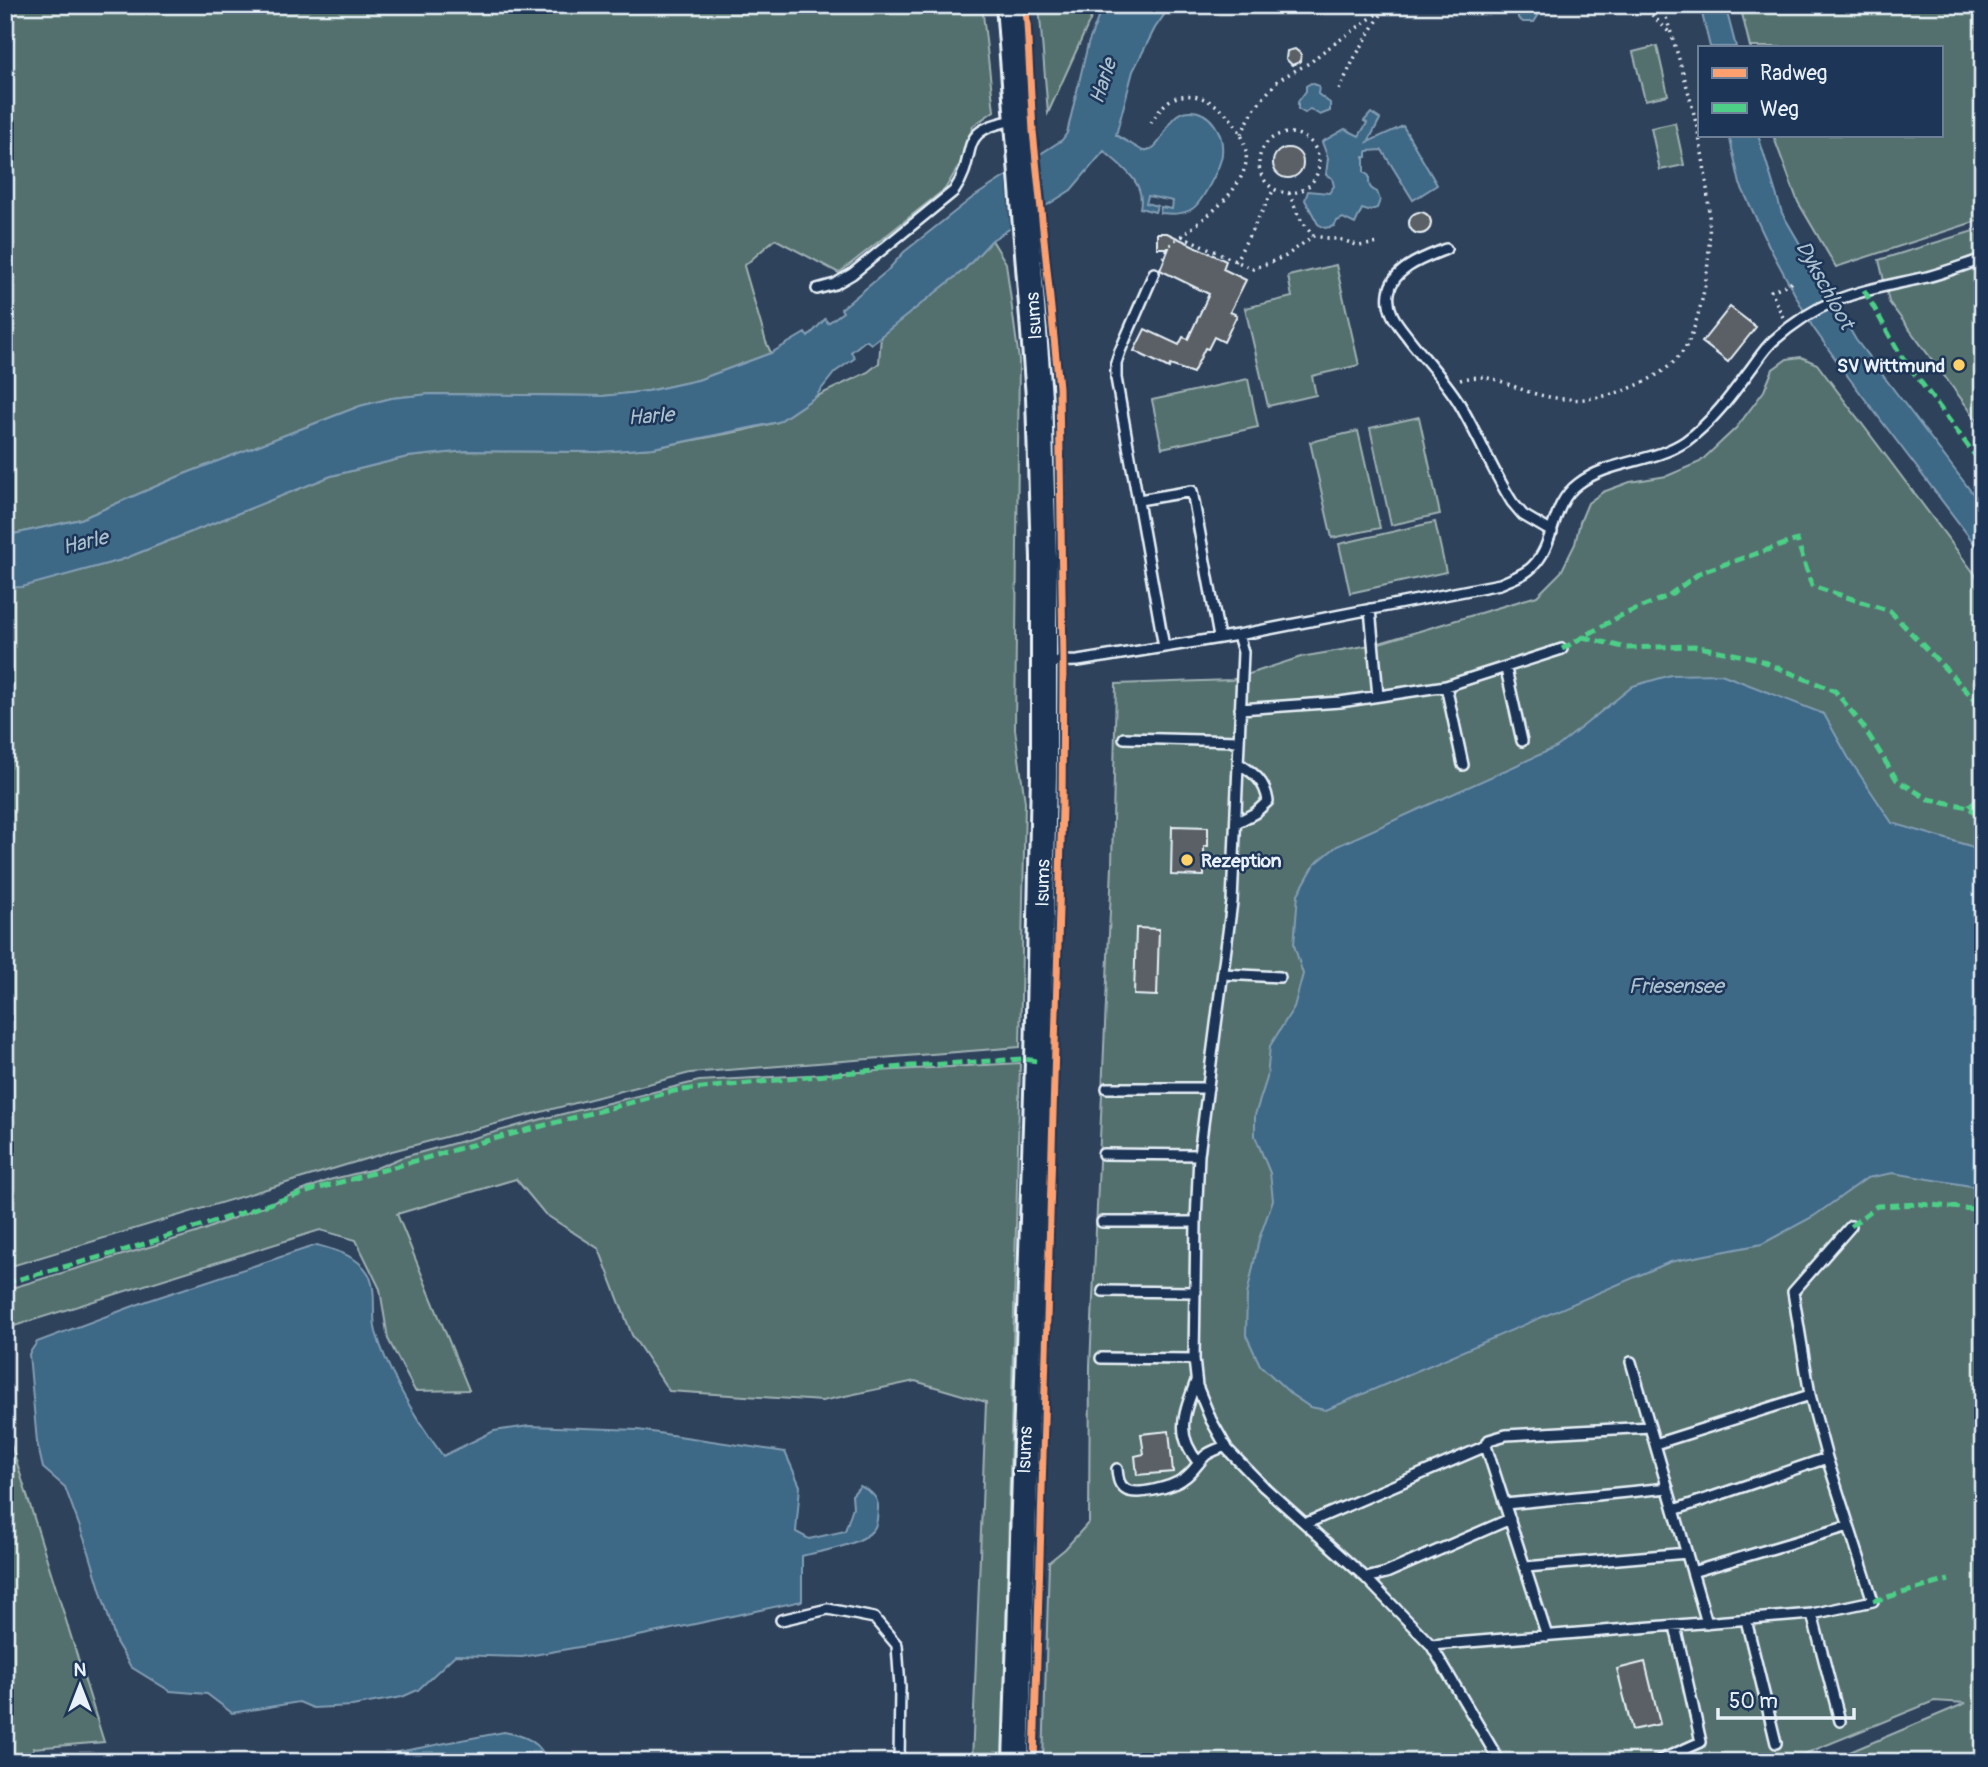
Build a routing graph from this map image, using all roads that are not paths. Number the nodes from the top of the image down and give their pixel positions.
1 (1009, 5) edge
2 (1019, 130) junction
3 (1446, 249) dead end
4 (1983, 259) edge
5 (1154, 273) road end
6 (817, 289) dead end
7 (1139, 500) junction
8 (1552, 532) junction
9 (1370, 609) junction
10 (1238, 635) junction
11 (1219, 637) junction
12 (1164, 647) junction
13 (1562, 649) dead end
14 (1044, 662) junction
15 (1506, 669) junction
16 (1446, 686) junction
17 (1378, 696) junction
18 (1240, 709) junction
19 (1124, 738) dead end
20 (1239, 741) junction
21 (1522, 741) dead end
22 (1238, 763) junction
23 (1464, 765) dead end
24 (1236, 823) junction
25 (1223, 974) junction
26 (1280, 977) dead end
27 (1107, 1088) dead end
28 (1208, 1088) junction
29 (1103, 1154) dead end
30 (1199, 1155) junction
31 (1102, 1222) dead end
32 (1196, 1222) junction
33 (1851, 1226) dead end
34 (1103, 1291) dead end
35 (1196, 1292) junction
36 (1101, 1358) dead end
37 (1194, 1360) junction
38 (1632, 1362) dead end
39 (1196, 1379) junction
40 (1810, 1395) junction
41 (1650, 1427) junction
42 (1655, 1444) junction
43 (1226, 1446) junction
44 (1486, 1447) junction
45 (1828, 1458) junction
46 (1199, 1463) junction
47 (1116, 1469) dead end
48 (1668, 1489) junction
49 (1505, 1504) junction
50 (1674, 1510) junction
51 (1510, 1519) junction
52 (1307, 1523) junction
53 (1849, 1526) junction
54 (1687, 1553) junction
55 (1526, 1567) junction
56 (1692, 1572) junction
57 (1366, 1578) junction
58 (1812, 1614) junction
59 (781, 1620) dead end
60 (1746, 1620) junction
61 (1707, 1623) junction
62 (1675, 1626) junction
63 (1547, 1636) junction
64 (1431, 1645) junction
65 (1840, 1721) dead end
66 (1776, 1742) dead end
67 (899, 1762) edge
68 (1016, 1762) edge
69 (1500, 1762) edge
70 (1656, 1762) edge

1 - 2 main road, Isums
2 - 6 lane
2 - 14 main road, Isums
3 - 8 lane
4 - 8 lane
5 - 7 lane
7 - 11 lane
7 - 12 lane
8 - 9 lane
9 - 10 lane
9 - 17 lane
10 - 11 lane
10 - 18 lane
11 - 12 lane
12 - 14 lane
13 - 15 lane
14 - 68 main road, Isums
15 - 16 lane
15 - 21 lane
16 - 17 lane
16 - 23 lane
17 - 18 lane
18 - 20 lane
19 - 20 lane
20 - 22 lane
22 - 24 lane
22 - 24 lane
24 - 25 lane
25 - 26 lane
25 - 28 lane
27 - 28 lane
28 - 30 lane
29 - 30 lane
30 - 32 lane
31 - 32 lane
32 - 35 lane
33 - 40 lane
34 - 35 lane
35 - 37 lane
36 - 37 lane
37 - 39 lane
38 - 41 lane
39 - 43 lane
39 - 46 lane
40 - 42 lane
40 - 45 lane
41 - 42 lane
41 - 44 lane
42 - 48 lane
43 - 46 lane
43 - 52 lane
44 - 49 lane
44 - 52 lane
45 - 50 lane
45 - 53 lane
46 - 47 lane
48 - 49 lane
48 - 50 lane
49 - 51 lane
50 - 54 lane
51 - 55 lane
51 - 57 lane
52 - 57 lane
53 - 56 lane
53 - 58 lane
54 - 55 lane
54 - 56 lane
55 - 63 lane
56 - 61 lane
57 - 64 lane
58 - 60 lane
58 - 65 lane
59 - 67 lane
60 - 61 lane
60 - 66 lane
61 - 62 lane
62 - 63 lane
62 - 70 lane
63 - 64 lane
64 - 69 lane

